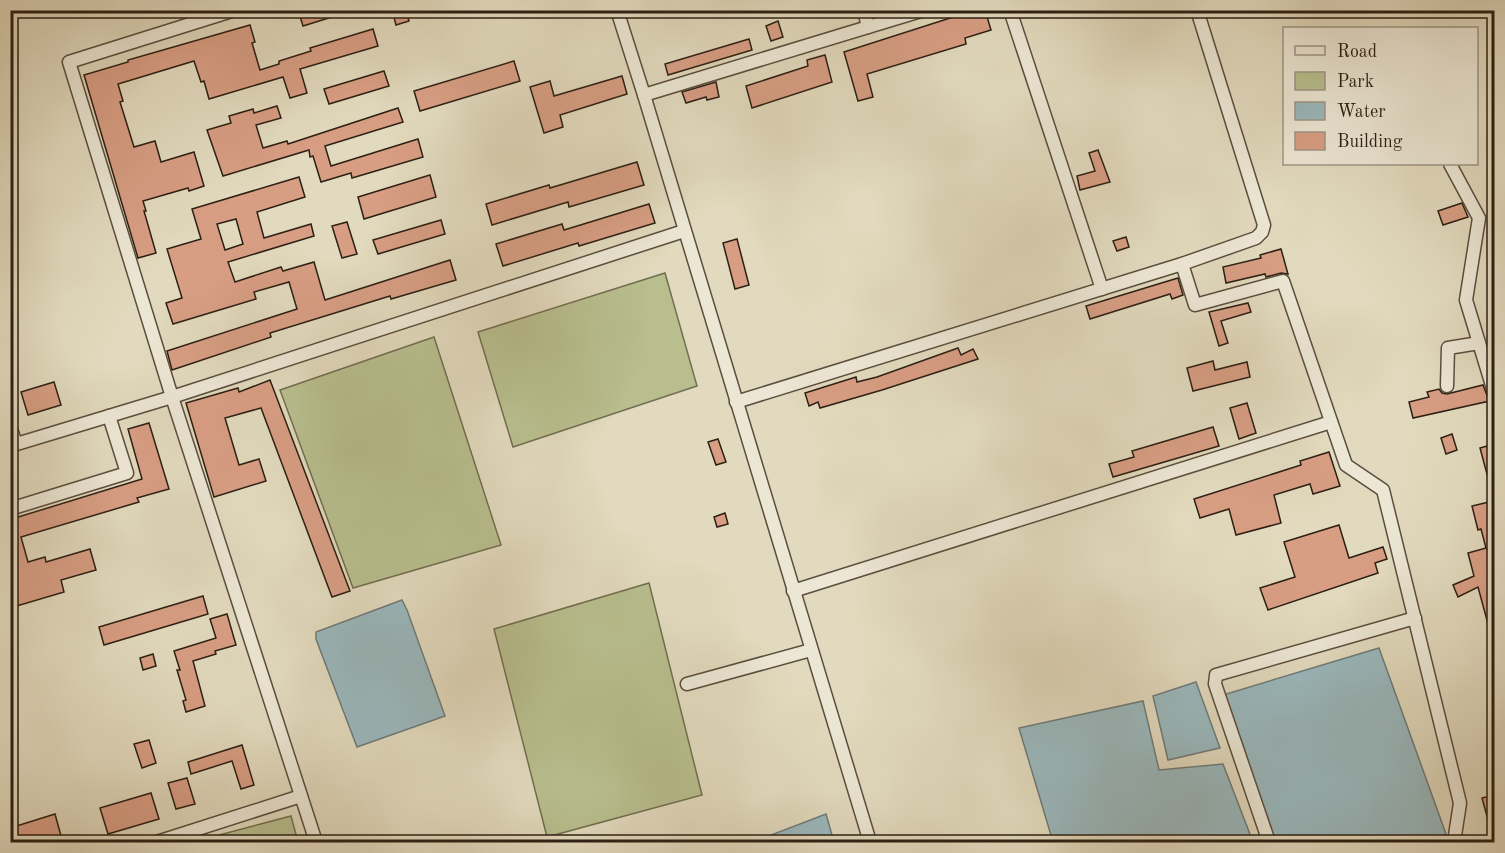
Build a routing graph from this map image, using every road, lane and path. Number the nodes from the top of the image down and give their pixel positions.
1 (235, 10) edge
2 (617, 10) edge
3 (864, 10) edge
4 (924, 10) edge
5 (1010, 10) edge
6 (1197, 10) edge
7 (868, 27) junction
8 (644, 96) junction
9 (1451, 165) edge
10 (684, 231) junction
11 (1182, 264) junction
12 (1102, 289) junction
13 (1479, 343) junction
14 (1447, 386) dead end
15 (1494, 392) edge
16 (172, 397) junction
17 (736, 402) junction
18 (109, 416) junction
19 (1331, 422) junction
20 (10, 426) edge
21 (13, 445) edge
22 (10, 509) edge
23 (793, 591) junction
24 (1414, 618) junction
25 (811, 650) junction
26 (687, 684) dead end
27 (301, 796) junction
28 (157, 843) edge
29 (316, 843) edge
30 (870, 843) edge
31 (1269, 843) edge
32 (1454, 843) edge

1 - 16 street
2 - 8 street
3 - 7 street
4 - 7 street
5 - 12 street
6 - 11 street
7 - 8 street
8 - 10 street
9 - 13 street
10 - 16 street
10 - 17 street
11 - 12 street
11 - 19 street
12 - 17 street
13 - 14 street
13 - 15 street
16 - 18 street
16 - 27 street
17 - 23 street
18 - 21 street
18 - 22 street
19 - 23 street
19 - 24 street
20 - 21 street
23 - 25 street
24 - 31 street
24 - 32 street
25 - 26 street
25 - 30 street
27 - 28 street
27 - 29 street

